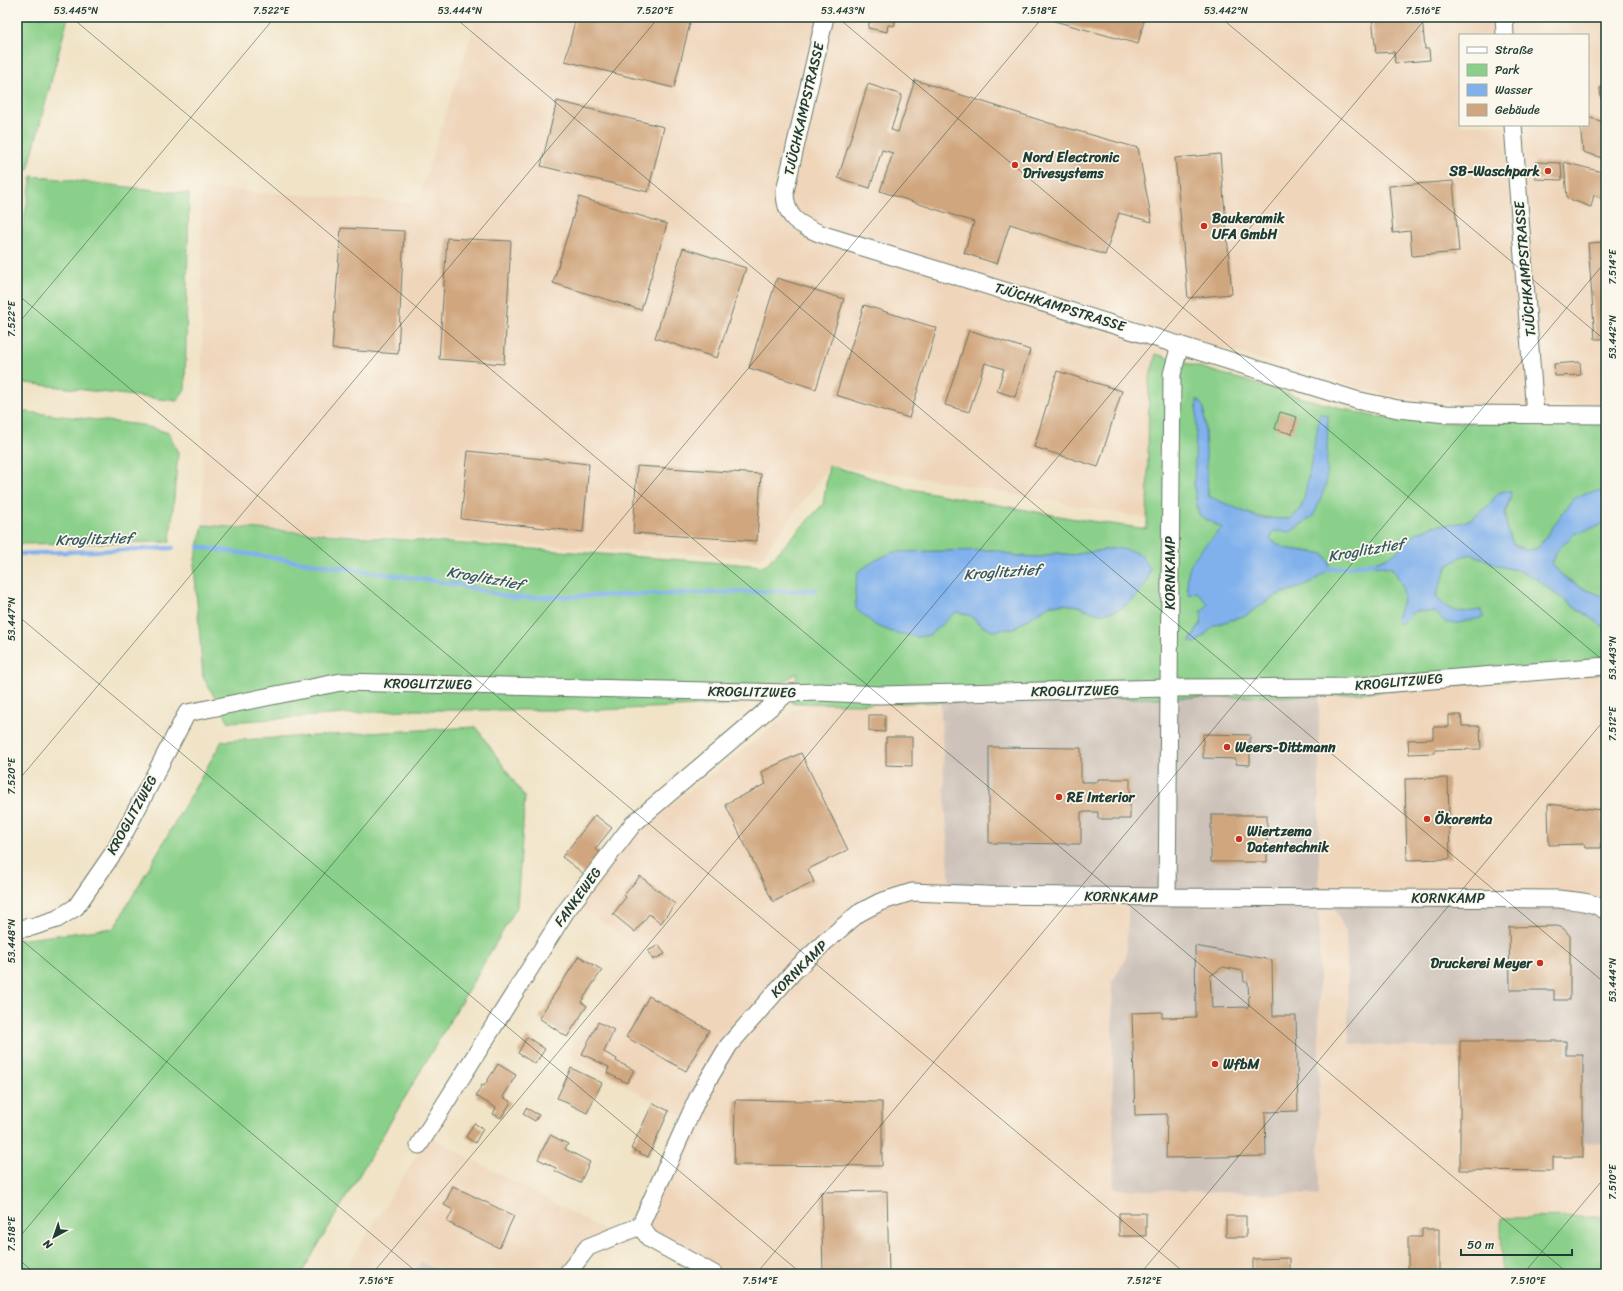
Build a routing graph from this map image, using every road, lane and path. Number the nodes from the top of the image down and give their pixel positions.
1 (825, 17) edge
2 (1504, 17) edge
3 (1505, 34) edge
4 (1513, 126) edge
5 (1180, 345) junction
6 (1535, 414) junction
7 (1606, 415) edge
8 (1606, 666) edge
9 (1169, 688) junction
10 (787, 693) junction
11 (1167, 897) junction
12 (1606, 911) edge
13 (17, 929) edge
14 (419, 1145) dead end
15 (640, 1226) junction
16 (567, 1274) edge
17 (714, 1274) edge

1 - 5 street, TJÜCHKAMPSTRASSE
2 - 3 street
4 - 6 street, TJÜCHKAMPSTRASSE
5 - 6 street, TJÜCHKAMPSTRASSE
5 - 9 street, KORNKAMP
6 - 7 street, TJÜCHKAMPSTRASSE
8 - 9 street, KROGLITZWEG
9 - 10 street, KROGLITZWEG
9 - 11 street, KORNKAMP
10 - 13 street, KROGLITZWEG
10 - 14 street, FANKEWEG
11 - 12 street, KORNKAMP
11 - 15 street, KORNKAMP
15 - 16 street
15 - 17 street

